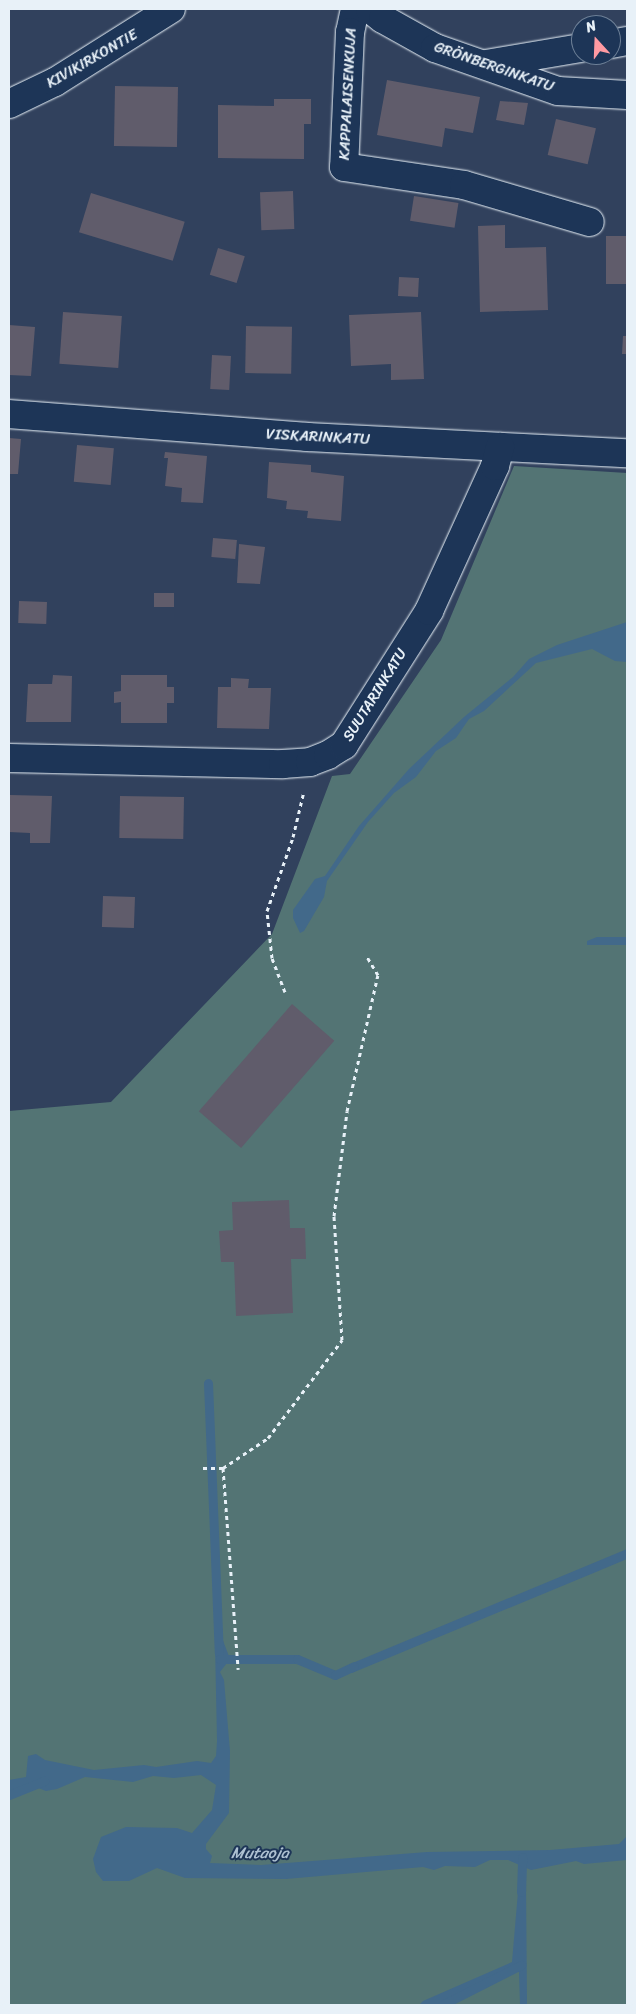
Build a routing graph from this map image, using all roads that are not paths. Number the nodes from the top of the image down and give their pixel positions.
1 (171, 9) edge
2 (355, 9) edge
3 (370, 9) edge
4 (571, 50) edge
5 (482, 64) junction
6 (627, 95) edge
7 (9, 104) edge
8 (590, 222) dead end
9 (9, 414) edge
10 (500, 448) junction
11 (627, 453) edge
12 (9, 758) edge

1 - 7 street, KIVIKIRKONTIE
2 - 8 street, KAPPALAISENKUJA
3 - 5 street, GRÖNBERGINKATU
4 - 5 street
5 - 6 street, GRÖNBERGINKATU
9 - 10 street, VISKARINKATU
10 - 11 street, VISKARINKATU
10 - 12 street, SUUTARINKATU

